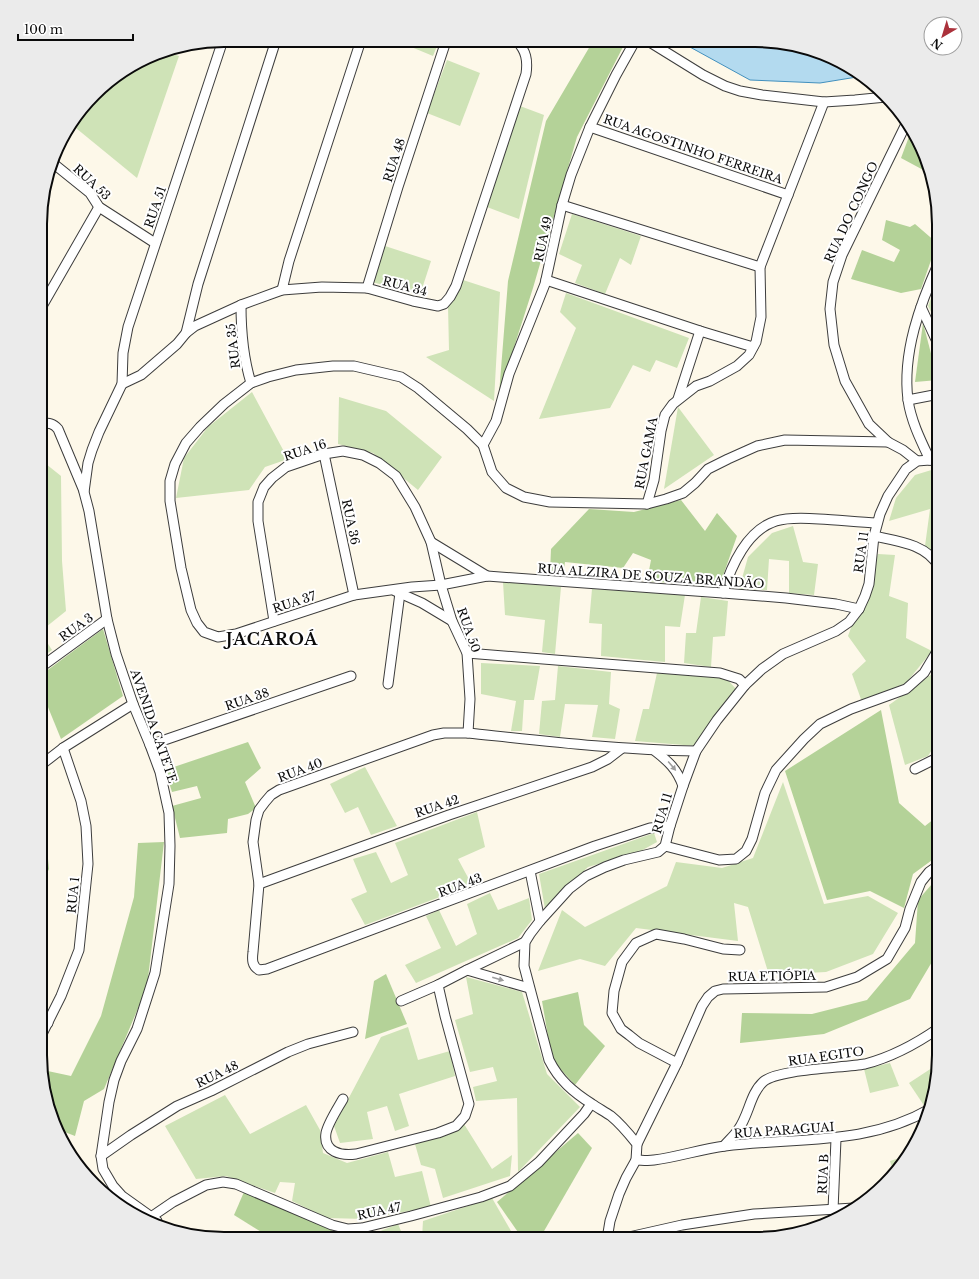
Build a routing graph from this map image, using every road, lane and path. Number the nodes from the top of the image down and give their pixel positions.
1 (221, 47) edge
2 (274, 47) edge
3 (360, 47) edge
4 (444, 47) edge
5 (522, 47) edge
6 (632, 47) edge
7 (658, 47) edge
8 (878, 97) edge
9 (824, 102) junction
10 (590, 127) junction
11 (904, 129) edge
12 (56, 166) edge
13 (788, 194) junction
14 (562, 204) junction
15 (99, 207) junction
16 (155, 243) junction
17 (760, 267) junction
18 (546, 280) junction
19 (932, 281) edge
20 (367, 288) junction
21 (282, 290) junction
22 (47, 298) edge
23 (241, 305) junction
24 (922, 307) junction
25 (932, 330) edge
26 (700, 331) junction
27 (186, 333) junction
28 (753, 347) junction
29 (251, 383) junction
30 (122, 384) junction
31 (932, 395) edge
32 (678, 399) junction
33 (908, 400) junction
34 (47, 422) edge
35 (888, 442) junction
36 (483, 445) junction
37 (324, 454) junction
38 (932, 457) edge
39 (917, 461) junction
40 (932, 461) edge
41 (84, 492) junction
42 (647, 504) junction
43 (877, 523) junction
44 (874, 536) junction
45 (431, 542) junction
46 (932, 558) edge
47 (487, 576) junction
48 (441, 585) junction
49 (396, 591) junction
50 (723, 593) junction
51 (354, 595) junction
52 (859, 609) junction
53 (107, 619) junction
54 (274, 621) junction
55 (452, 621) junction
56 (467, 653) junction
57 (932, 659) edge
58 (47, 663) edge
59 (351, 676) dead end
60 (388, 684) dead end
61 (744, 685) junction
62 (133, 704) junction
63 (468, 733) junction
64 (150, 744) junction
65 (63, 748) junction
66 (621, 748) junction
67 (655, 751) junction
68 (696, 751) junction
69 (47, 760) edge
70 (932, 760) edge
71 (915, 769) dead end
72 (682, 786) junction
73 (670, 826) junction
74 (665, 846) junction
75 (932, 870) edge
76 (530, 871) junction
77 (259, 884) junction
78 (540, 921) junction
79 (525, 942) junction
80 (740, 950) dead end
81 (259, 970) joint
82 (467, 970) junction
83 (438, 985) junction
84 (529, 988) junction
85 (401, 1001) dead end
86 (48, 1022) edge
87 (353, 1032) dead end
88 (932, 1033) edge
89 (677, 1063) junction
90 (343, 1099) dead end
91 (591, 1104) junction
92 (923, 1113) edge
93 (739, 1130) junction
94 (836, 1139) junction
95 (750, 1143) junction
96 (637, 1144) junction
97 (724, 1146) junction
98 (101, 1156) junction
99 (636, 1160) junction
100 (842, 1209) edge
101 (833, 1210) junction
102 (149, 1216) edge
103 (154, 1219) edge
104 (608, 1232) edge
105 (651, 1232) edge

1 - 16 street, RUA 51
2 - 27 street
3 - 21 street
4 - 20 street, RUA 48
5 - 20 street, RUA 34
6 - 10 street, RUA 49
7 - 9 street
8 - 9 street
9 - 13 street, RUA GAMA
10 - 13 street, RUA AGOSTINHO FERREIRA
10 - 14 street, RUA 49
11 - 35 street, RUA DO CONGO
12 - 15 street, RUA 53
13 - 17 street, RUA GAMA
14 - 17 street
14 - 18 street, RUA 49
15 - 16 street, RUA 53
15 - 22 street
16 - 30 street, RUA 51
17 - 28 street, RUA GAMA
18 - 26 street
18 - 36 street, RUA 49
19 - 24 street
20 - 21 street, RUA 34
21 - 23 street, RUA 34
23 - 27 street, RUA 34
23 - 29 street, RUA 35
24 - 25 street
24 - 33 street
26 - 28 street
26 - 32 street
27 - 30 street, RUA 34
28 - 32 street, RUA GAMA
29 - 36 street
29 - 54 street, RUA 37
30 - 41 street, AVENIDA CATETE
31 - 33 street
32 - 42 street, RUA GAMA
33 - 38 street
34 - 41 street
35 - 39 street
35 - 42 street
36 - 42 street
37 - 45 street, RUA 16
37 - 51 street, RUA 36
37 - 54 street, RUA 16
39 - 40 street
39 - 43 street, RUA 11
41 - 53 street, AVENIDA CATETE
43 - 44 street, RUA 11
43 - 50 street
44 - 46 street
44 - 52 street, RUA 11
45 - 47 street
45 - 48 street, RUA 16
47 - 48 street, RUA ALZIRA DE SOUZA BRANDÃO
47 - 50 street, RUA ALZIRA DE SOUZA BRANDÃO
48 - 49 street, RUA 37
48 - 55 street, RUA 50
49 - 51 street, RUA 37
49 - 55 street
49 - 60 street
50 - 52 street, RUA ALZIRA DE SOUZA BRANDÃO
51 - 54 street, RUA 37
52 - 61 street, RUA 11
53 - 58 street, RUA 3
53 - 62 street, AVENIDA CATETE
55 - 56 street, RUA 50
56 - 61 street
56 - 63 street, RUA 50
57 - 74 street
59 - 64 street, RUA 38
61 - 68 street, RUA 11
62 - 64 street, AVENIDA CATETE
62 - 65 street
63 - 66 street, RUA 40
63 - 77 street, RUA 40
64 - 98 street, AVENIDA CATETE
65 - 69 street
65 - 86 street, RUA 1
66 - 67 street, RUA 40
66 - 77 street, RUA 42
67 - 68 street, RUA 40
67 -> 72 street
68 - 72 street, RUA 11
70 - 71 street
72 - 73 street, RUA 11
73 - 74 street, RUA 11
73 - 76 street, RUA 43
74 - 78 street, RUA 11
75 - 89 street, RUA ETIÓPIA
76 - 78 street
76 - 81 street, RUA 43
77 - 81 street, RUA 40
78 - 79 street, RUA 11
79 - 82 street
79 - 84 street
80 - 89 street
82 - 83 street
82 -> 84 street
83 - 85 street
83 - 90 street
84 - 91 street
87 - 98 street, RUA 48
88 - 93 street, RUA EGITO
89 - 96 street, RUA ETIÓPIA
91 - 96 street
91 - 103 street, RUA 47
92 - 94 street, RUA PARAGUAI
93 - 95 street
93 - 97 street, RUA EGITO
94 - 95 street, RUA PARAGUAI
94 - 101 street, RUA B
95 - 97 street, RUA PARAGUAI
96 - 99 street
97 - 99 street, RUA PARAGUAI
98 - 102 street, AVENIDA CATETE
99 - 104 street
100 - 101 street
101 - 105 street

